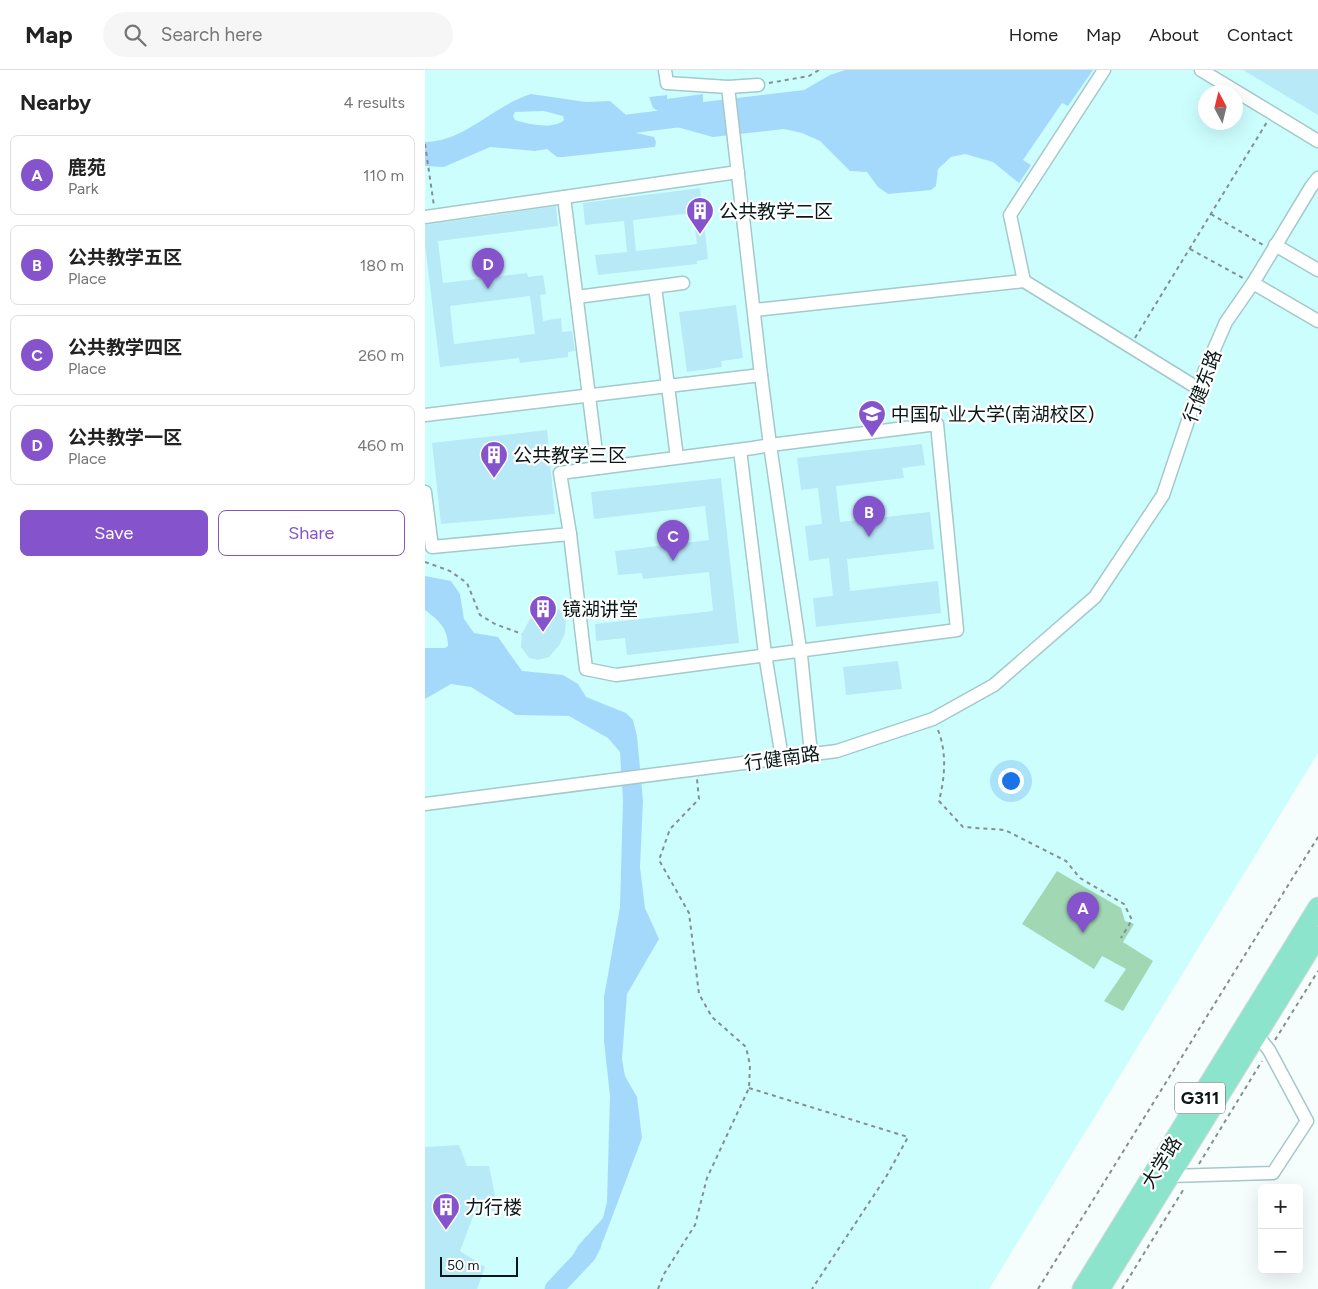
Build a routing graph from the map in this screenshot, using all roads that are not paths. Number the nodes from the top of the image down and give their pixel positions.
1 (665, 70) edge
2 (1104, 70) edge
3 (1201, 70) edge
4 (758, 85) road end
5 (729, 92) junction
6 (1318, 140) edge
7 (738, 172) junction
8 (1318, 178) edge
9 (564, 197) junction
10 (430, 216) edge
11 (1273, 248) junction
12 (1318, 270) edge
13 (1024, 281) junction
14 (683, 283) dead end
15 (1253, 283) junction
16 (655, 287) junction
17 (577, 297) junction
18 (755, 310) junction
19 (1318, 321) edge
20 (761, 375) junction
21 (669, 386) junction
22 (1199, 389) junction
23 (589, 395) junction
24 (425, 415) edge
25 (770, 445) junction
26 (740, 450) junction
27 (677, 458) junction
28 (598, 468) junction
29 (425, 492) edge
30 (571, 534) junction
31 (1095, 597) joint
32 (800, 649) junction
33 (765, 654) junction
34 (811, 754) junction
35 (782, 758) junction
36 (425, 804) edge
37 (1318, 907) edge
38 (1318, 936) edge
39 (1257, 1035) junction
40 (1169, 1176) junction
41 (1082, 1289) edge
42 (1100, 1289) edge

1 - 5 street
2 - 13 street
3 - 6 street
4 - 5 street
5 - 7 street
7 - 9 street
7 - 18 street
8 - 11 street, 行健东路
9 - 10 street
9 - 17 street
11 - 12 street
11 - 15 street, 行健东路
13 - 18 street
13 - 22 street
14 - 16 street
15 - 19 street
15 - 22 street, 行健东路
16 - 17 street
16 - 21 street
17 - 23 street
18 - 20 street
20 - 21 street
20 - 25 street
21 - 23 street
21 - 27 street
22 - 31 street, 行健东路
23 - 24 street
23 - 28 street
25 - 26 street
25 - 32 street
25 - 32 street
26 - 27 street
26 - 33 street
27 - 28 street
28 - 30 street
29 - 30 street
30 - 33 street
31 - 34 street, 行健南路
32 - 33 street
32 - 34 street
33 - 35 street
34 - 35 street, 行健南路
35 - 36 street, 行健南路
37 - 41 highway, 大学路 / G311
38 - 39 highway, 大学路 / G311
39 - 40 highway, 大学路 / G311
39 - 40 street
40 - 42 highway, 大学路 / G311

